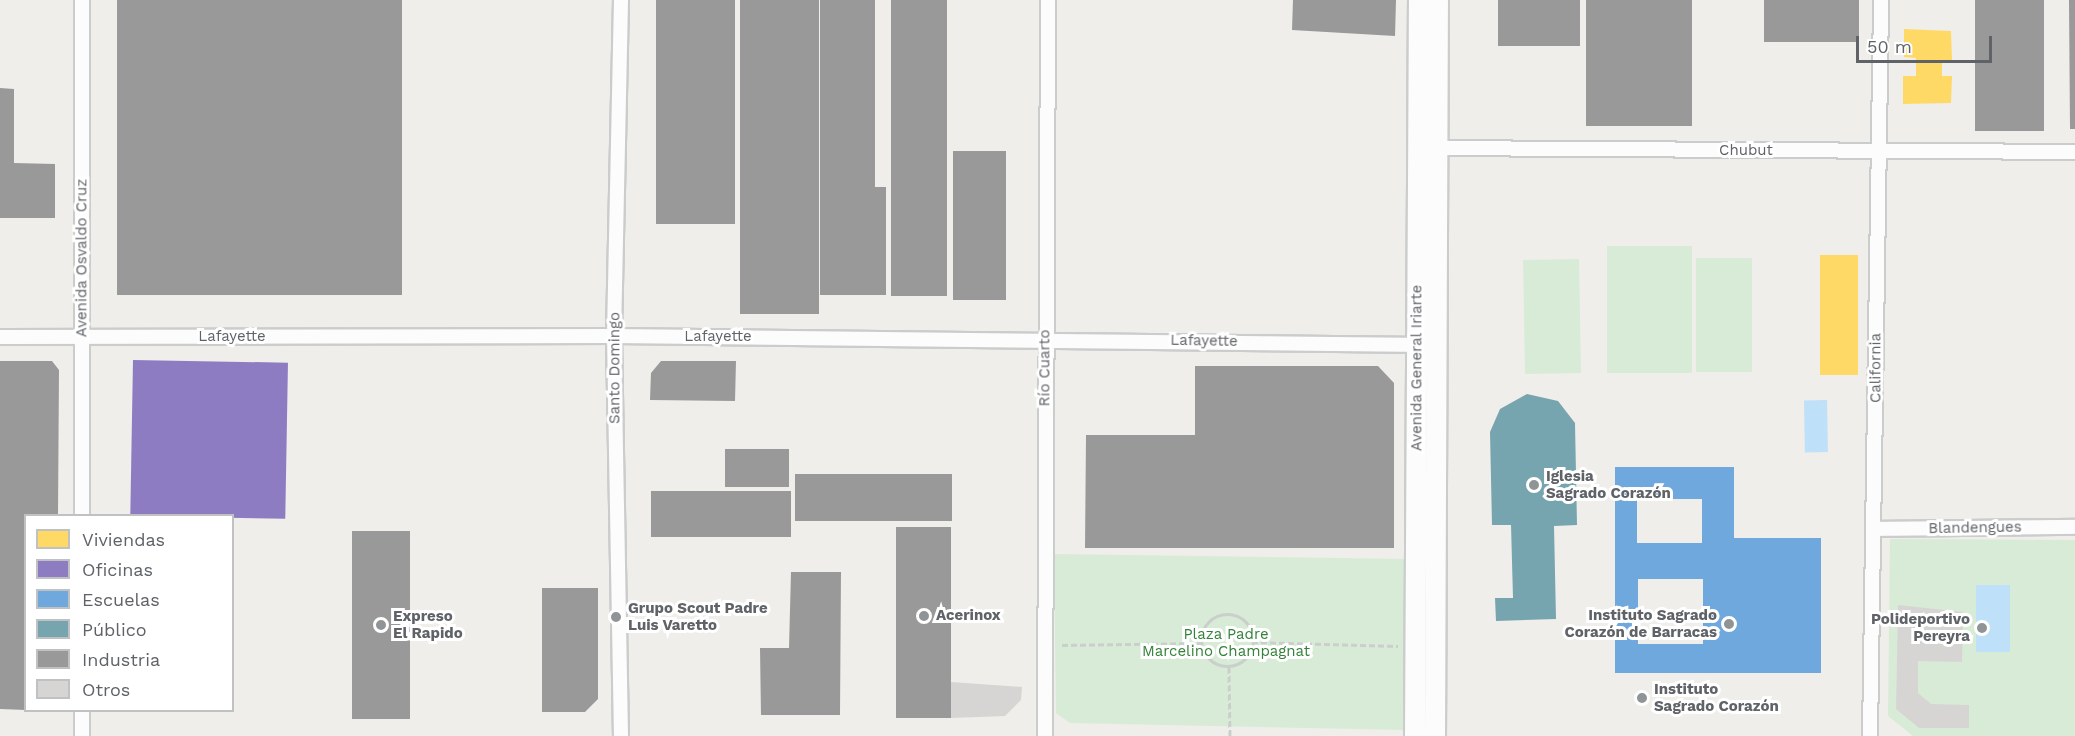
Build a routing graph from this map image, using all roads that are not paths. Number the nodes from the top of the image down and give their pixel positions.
1 (82, 0) edge
2 (621, 0) edge
3 (1048, 0) edge
4 (1419, 0) edge
5 (1438, 0) edge
6 (1881, 0) edge
7 (1418, 148) junction
8 (1437, 149) junction
9 (1876, 152) junction
10 (2075, 152) edge
11 (614, 336) junction
12 (0, 337) edge
13 (82, 337) junction
14 (1045, 339) junction
15 (1427, 345) junction
16 (82, 514) edge
17 (2075, 527) edge
18 (1875, 529) junction
19 (82, 712) edge
20 (82, 736) edge
21 (621, 736) edge
22 (1045, 736) edge
23 (1415, 736) edge
24 (1435, 736) edge
25 (1870, 736) edge

1 - 13 street, Avenida Osvaldo Cruz
2 - 11 street, Santo Domingo
3 - 14 street, Río Cuarto
4 - 7 main road, Avenida General Iriarte
5 - 8 main road, Avenida General Iriarte
6 - 9 street, California
7 - 8 street, Chubut
7 - 15 main road, Avenida General Iriarte
8 - 9 street, Chubut
8 - 15 main road, Avenida General Iriarte
9 - 10 street, Chubut
9 - 18 street, California
11 - 13 street, Lafayette
11 - 14 street, Lafayette
11 - 21 street, Santo Domingo
12 - 13 street, Lafayette
13 - 16 street, Avenida Osvaldo Cruz
14 - 15 street, Lafayette
14 - 22 street, Río Cuarto
15 - 23 main road, Avenida General Iriarte
15 - 24 main road, Avenida General Iriarte
17 - 18 street, Blandengues
18 - 25 street, California
19 - 20 street

